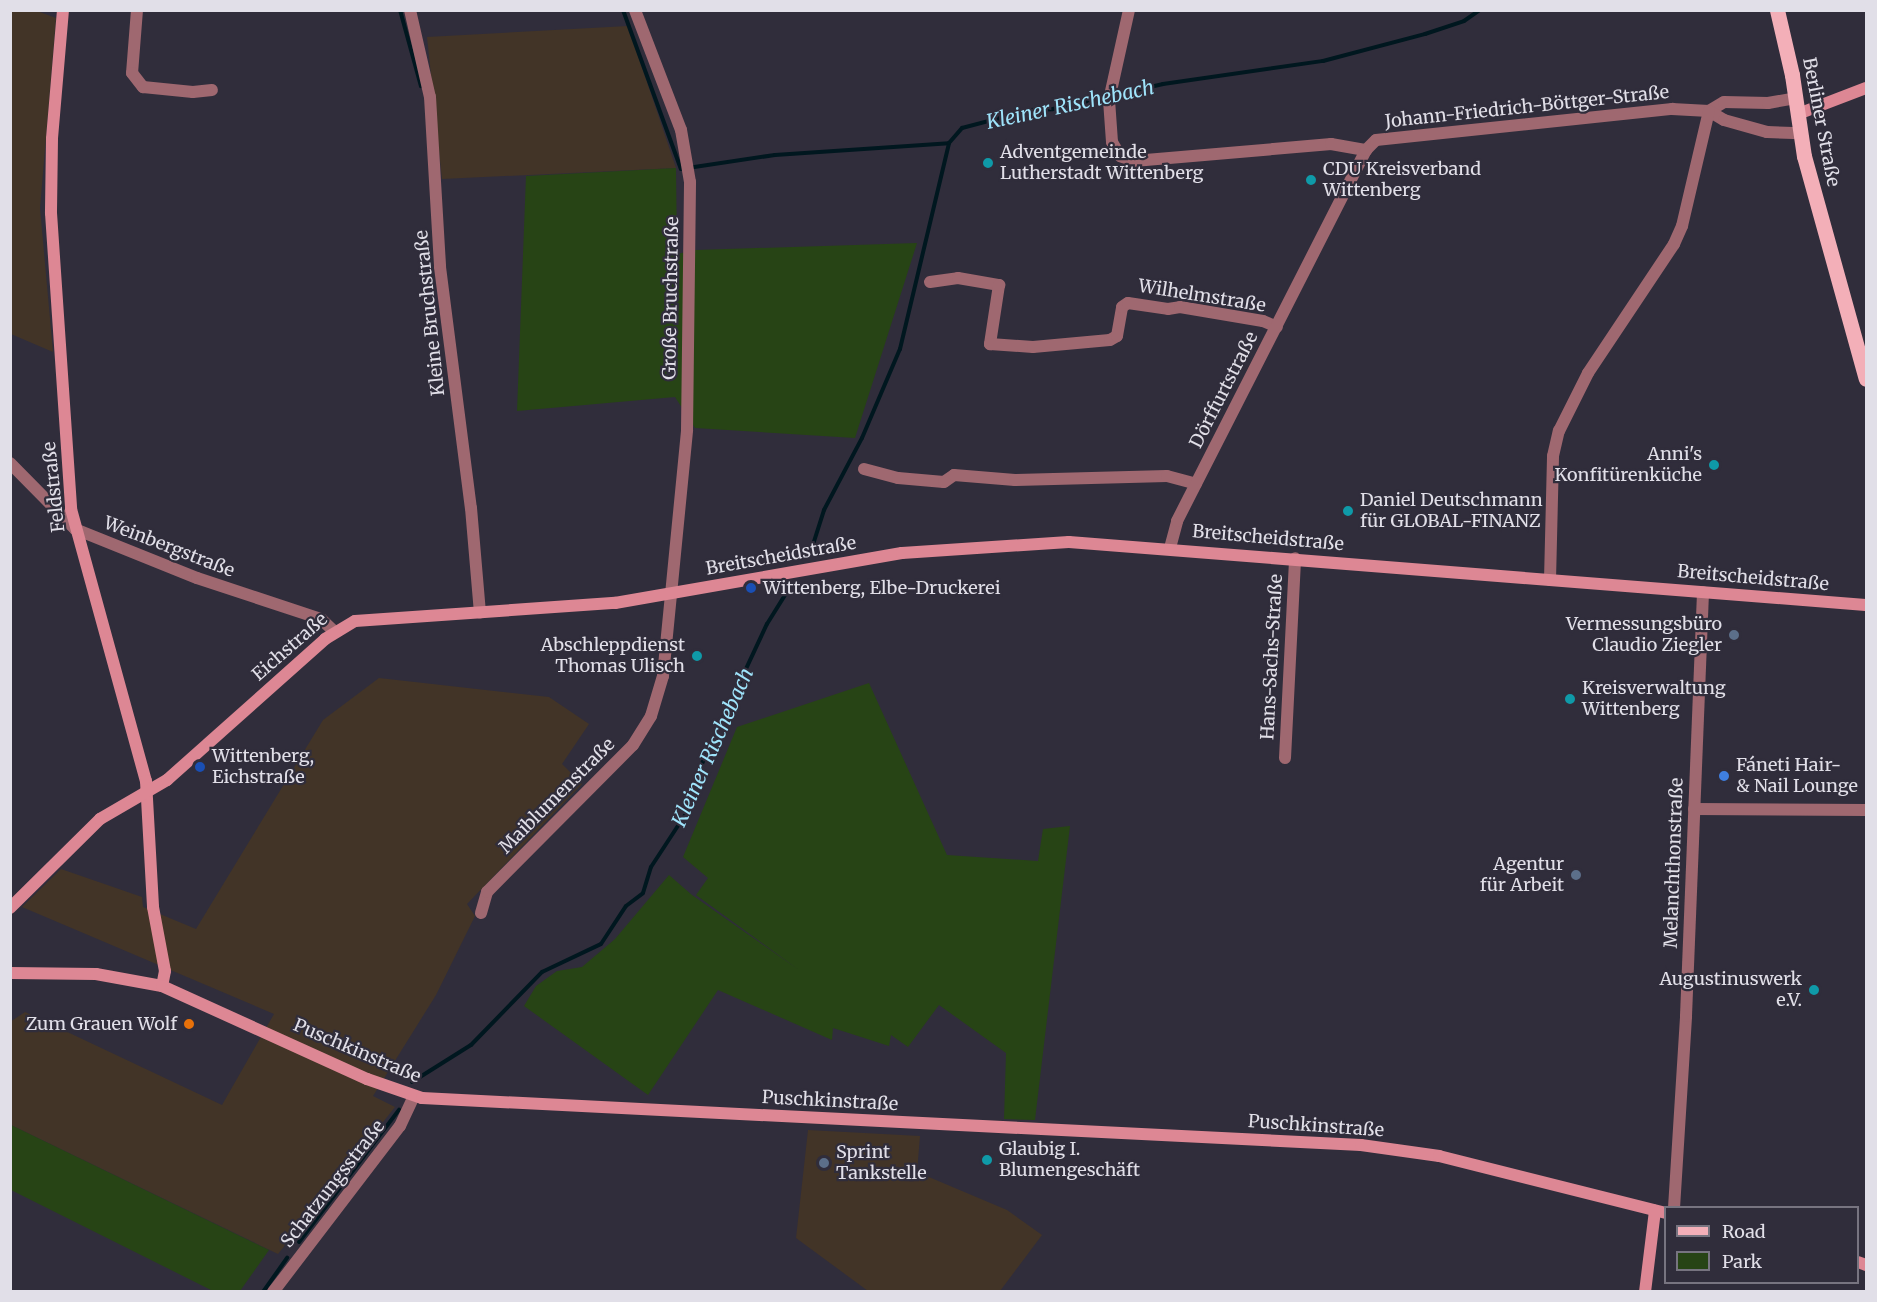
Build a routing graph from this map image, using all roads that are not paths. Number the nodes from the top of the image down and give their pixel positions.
1 (63, 10) edge
2 (137, 10) edge
3 (410, 10) edge
4 (635, 10) edge
5 (1129, 10) edge
6 (1777, 10) edge
7 (1866, 88) edge
8 (212, 90) dead end
9 (1796, 98) junction
10 (1709, 111) junction
11 (1798, 114) junction
12 (1801, 133) junction
13 (1366, 150) junction
14 (930, 282) dead end
15 (1277, 327) junction
16 (1866, 380) edge
17 (10, 463) edge
18 (864, 469) dead end
19 (1196, 484) junction
20 (75, 529) junction
21 (1170, 548) junction
22 (1295, 558) junction
23 (1550, 580) junction
24 (1703, 592) junction
25 (670, 595) junction
26 (1866, 605) edge
27 (480, 613) junction
28 (334, 631) junction
29 (1285, 758) dead end
30 (147, 792) junction
31 (1694, 809) junction
32 (1866, 810) edge
33 (10, 908) edge
34 (481, 913) dead end
35 (10, 973) edge
36 (162, 986) junction
37 (408, 1095) junction
38 (1674, 1206) edge
39 (1660, 1212) edge
40 (273, 1292) edge
41 (1644, 1292) edge

1 - 20 street, Feldstraße
2 - 8 street
3 - 27 street, Kleine Bruchstraße
4 - 25 street, Große Bruchstraße
5 - 13 street
6 - 9 main road, Berliner Straße
7 - 11 street
9 - 10 street, Johann-Friedrich-Böttger-Straße
9 - 11 main road, Berliner Straße
10 - 12 street, Johann-Friedrich-Böttger-Straße
10 - 13 street, Johann-Friedrich-Böttger-Straße
10 - 23 street
11 - 12 main road, Berliner Straße
12 - 16 main road, Berliner Straße
13 - 15 street, Dörffurtstraße
14 - 15 street, Wilhelmstraße
15 - 19 street, Dörffurtstraße
17 - 20 street, Weinbergstraße
18 - 19 street
19 - 21 street, Dörffurtstraße
20 - 28 street, Weinbergstraße
20 - 30 street, Feldstraße
21 - 22 street, Breitscheidstraße
21 - 25 street, Breitscheidstraße
22 - 23 street, Breitscheidstraße
22 - 29 street, Hans-Sachs-Straße
23 - 24 street, Breitscheidstraße
24 - 26 street, Breitscheidstraße
24 - 31 street, Melanchthonstraße
25 - 27 street, Eichstraße
25 - 34 street, Maiblumenstraße
27 - 28 street, Eichstraße
28 - 30 street, Eichstraße
30 - 33 street, Eichstraße
30 - 36 street, Feldstraße
31 - 32 street
31 - 38 street, Melanchthonstraße
35 - 36 street, Puschkinstraße
36 - 37 street, Puschkinstraße
37 - 39 street, Puschkinstraße
37 - 40 street, Schatzungsstraße
39 - 41 street

